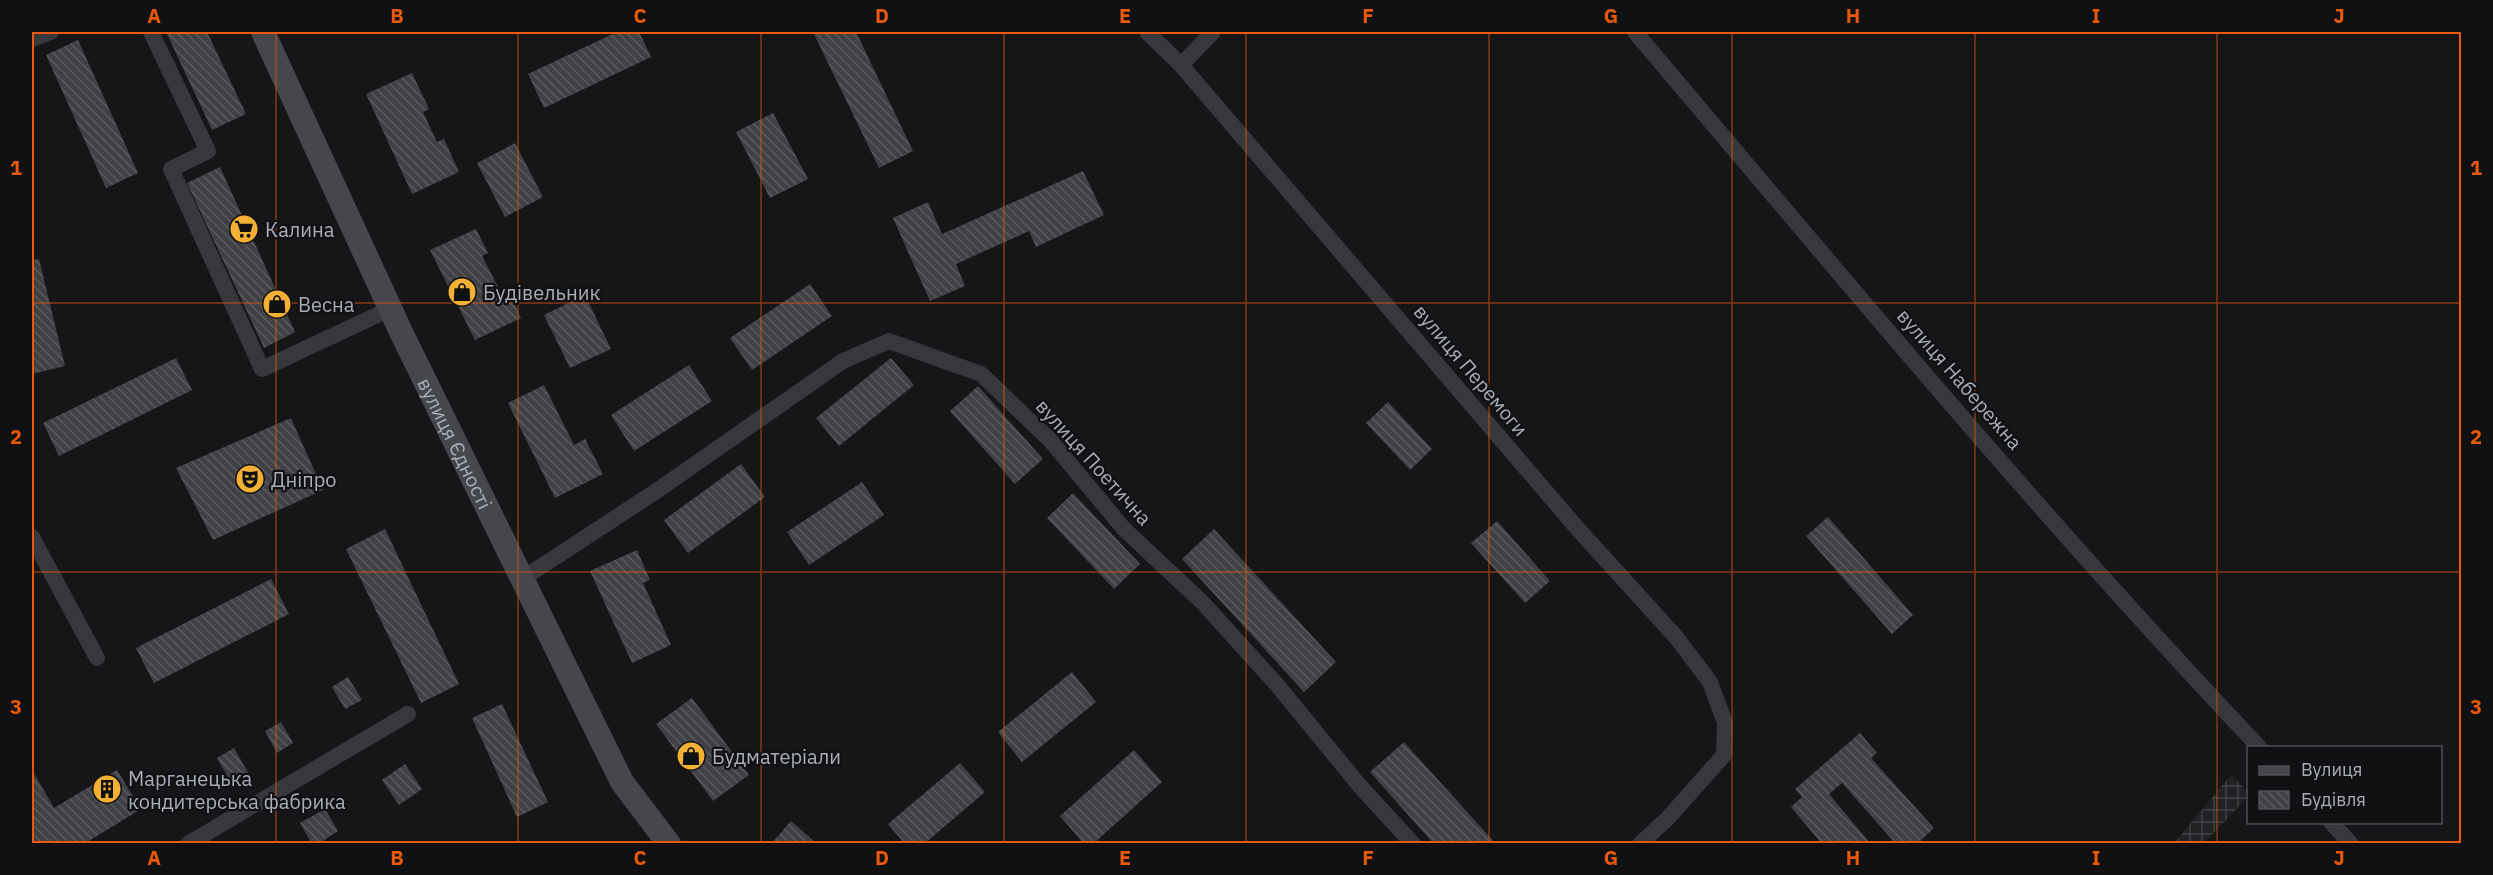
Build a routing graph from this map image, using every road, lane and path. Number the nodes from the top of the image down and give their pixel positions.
1 (51, 32) edge
2 (151, 32) edge
3 (263, 32) edge
4 (1147, 32) edge
5 (1213, 32) edge
6 (1635, 32) edge
7 (32, 39) edge
8 (1181, 65) junction
9 (390, 309) junction
10 (32, 537) edge
11 (522, 579) junction
12 (97, 658) dead end
13 (408, 714) dead end
14 (2259, 746) edge
15 (2333, 824) edge
16 (188, 843) edge
17 (669, 843) edge
18 (1413, 843) edge
19 (1640, 843) edge
20 (2351, 843) edge

1 - 7 street
2 - 9 street
3 - 9 street, вулиця Єдності
4 - 8 street, вулиця Перемоги
5 - 8 street
6 - 14 street, вулиця Набережна
8 - 19 street, вулиця Перемоги
9 - 11 street, вулиця Єдності
10 - 12 street
11 - 17 street, вулиця Єдності
11 - 18 street, вулиця Поетична
13 - 16 street
15 - 20 street

